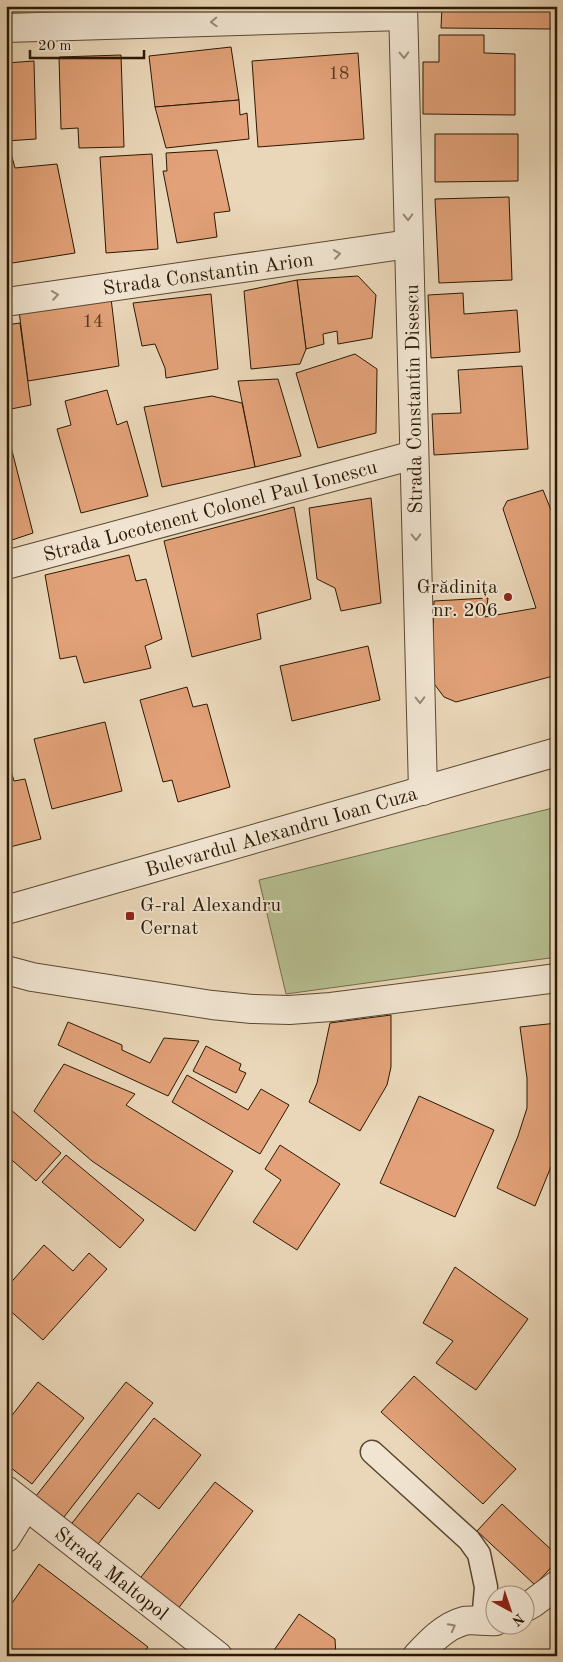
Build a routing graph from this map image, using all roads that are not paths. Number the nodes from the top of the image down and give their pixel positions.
1 (403, 11) edge
2 (95, 16) edge
3 (6, 28) edge
4 (409, 244) junction
5 (6, 302) edge
6 (414, 455) junction
7 (6, 565) edge
8 (557, 752) edge
9 (423, 791) junction
10 (6, 910) edge
11 (6, 970) edge
12 (557, 978) edge
13 (372, 1452) dead end
14 (16, 1498) edge
15 (6, 1538) edge
16 (557, 1585) edge
17 (486, 1587) edge
18 (536, 1601) edge
19 (486, 1622) edge
20 (218, 1656) edge
21 (418, 1656) edge

1 -> 2 street
1 -> 4 street, Strada Constantin Disescu
2 - 3 street
5 -> 4 street, Strada Constantin Arion
4 - 6 street, Strada Constantin Disescu
6 - 7 street, Strada Locotenent Colonel Paul Ionescu
6 -> 9 street, Strada Constantin Disescu
8 - 9 street, Bulevardul Alexandru Ioan Cuza
9 - 10 street, Bulevardul Alexandru Ioan Cuza
11 - 12 street
13 - 17 lane
14 - 15 street
14 - 20 street, Strada Maltopol
16 - 18 street
21 -> 19 street

